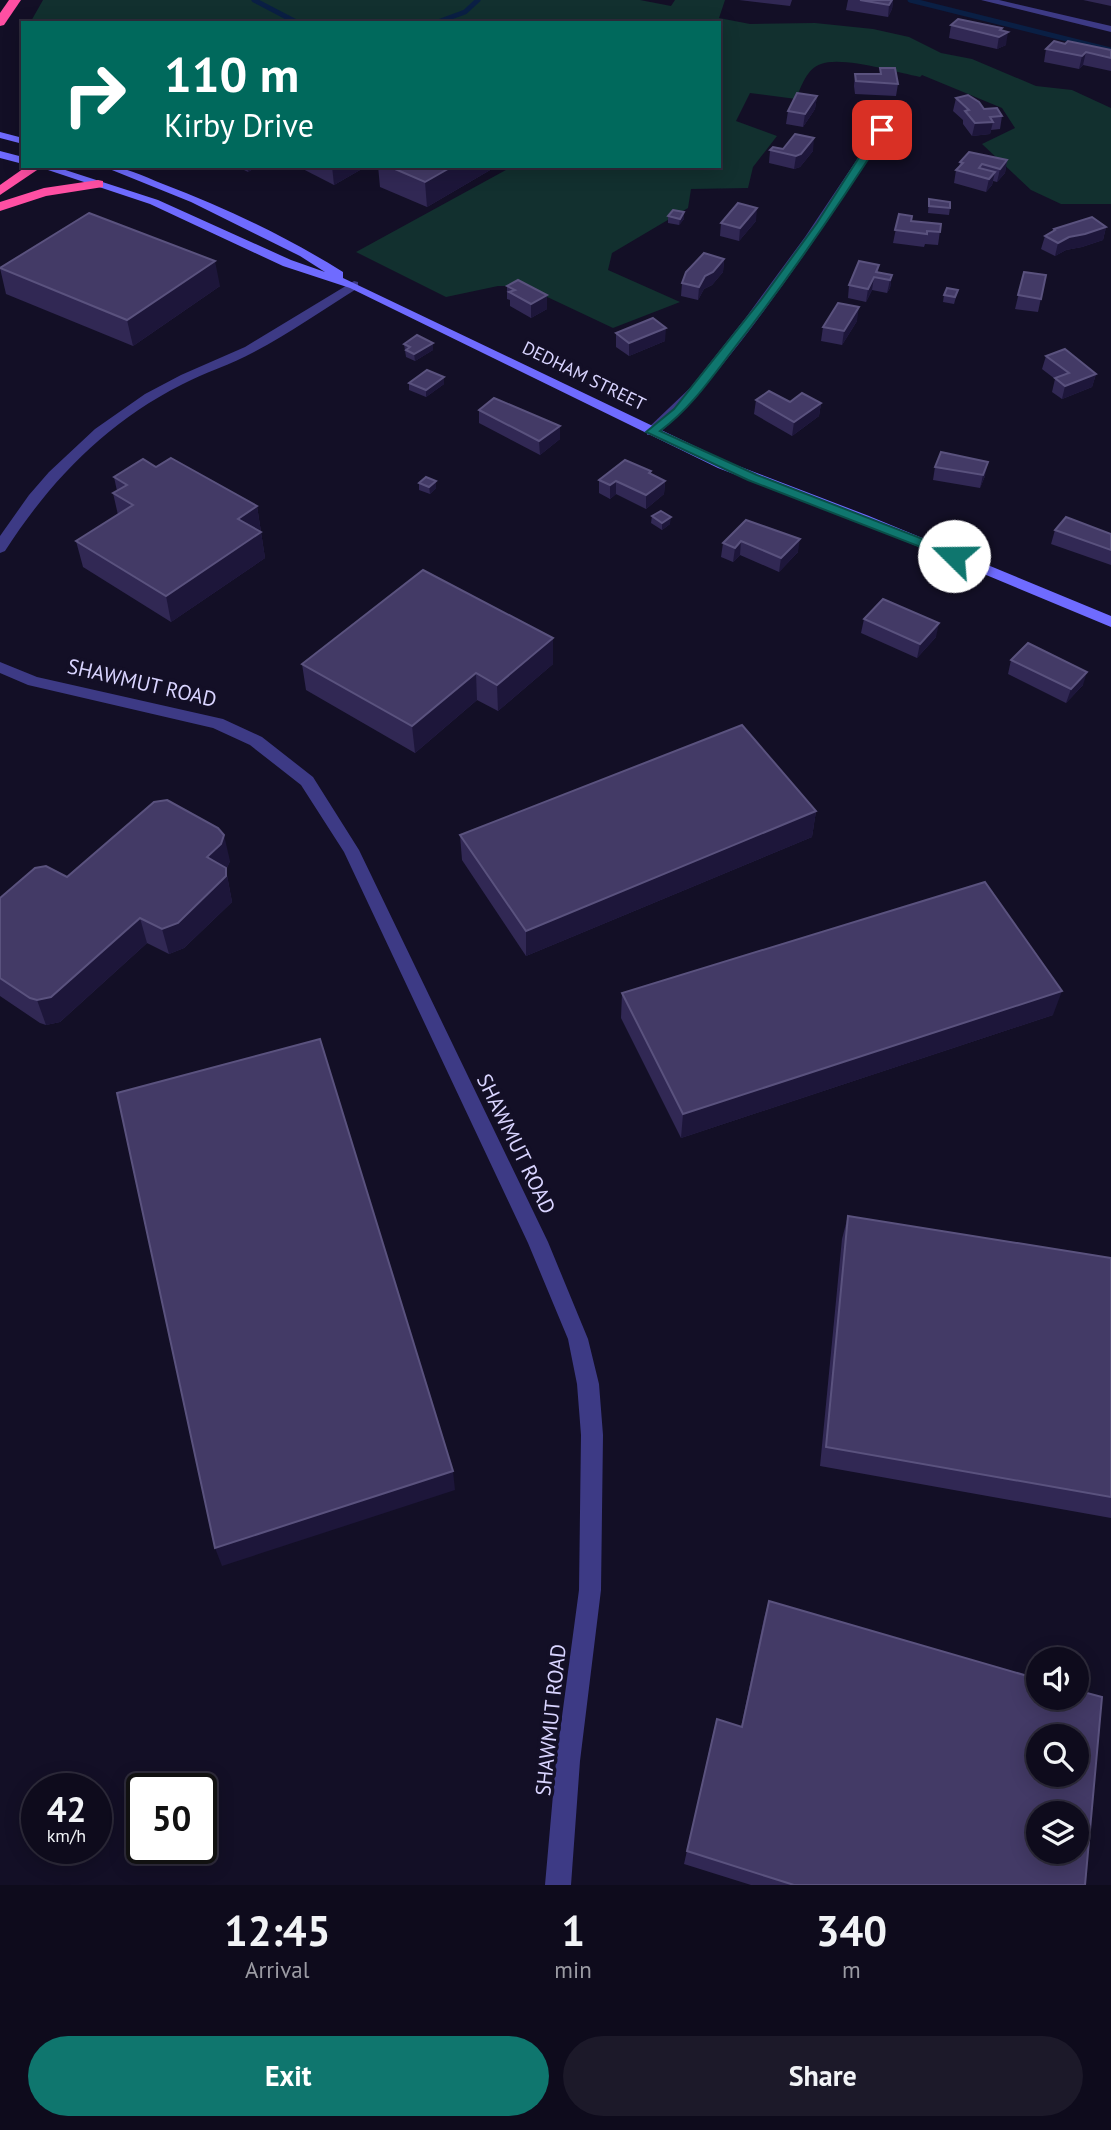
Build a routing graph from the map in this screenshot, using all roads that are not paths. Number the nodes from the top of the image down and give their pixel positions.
1 (15, 0) edge
2 (986, 0) edge
3 (0, 22) edge
4 (1111, 29) edge
5 (882, 130) dead end
6 (0, 135) edge
7 (21, 140) edge
8 (0, 154) edge
9 (21, 160) edge
10 (35, 168) edge
11 (45, 168) edge
12 (112, 168) edge
13 (98, 184) junction
14 (0, 191) edge
15 (0, 208) edge
16 (354, 285) junction
17 (652, 432) junction
18 (0, 548) edge
19 (1111, 622) edge
20 (0, 667) edge
21 (558, 1885) edge

1 - 3 highway
2 - 4 street
5 - 17 street
6 - 7 main road
8 - 9 main road
10 - 14 highway
11 - 13 main road, DEDHAM STREET
12 - 16 main road, DEDHAM STREET
13 - 15 highway
13 - 16 main road, DEDHAM STREET
16 - 17 main road, DEDHAM STREET
16 - 18 street
17 - 19 main road, DEDHAM STREET
20 - 21 street, SHAWMUT ROAD

